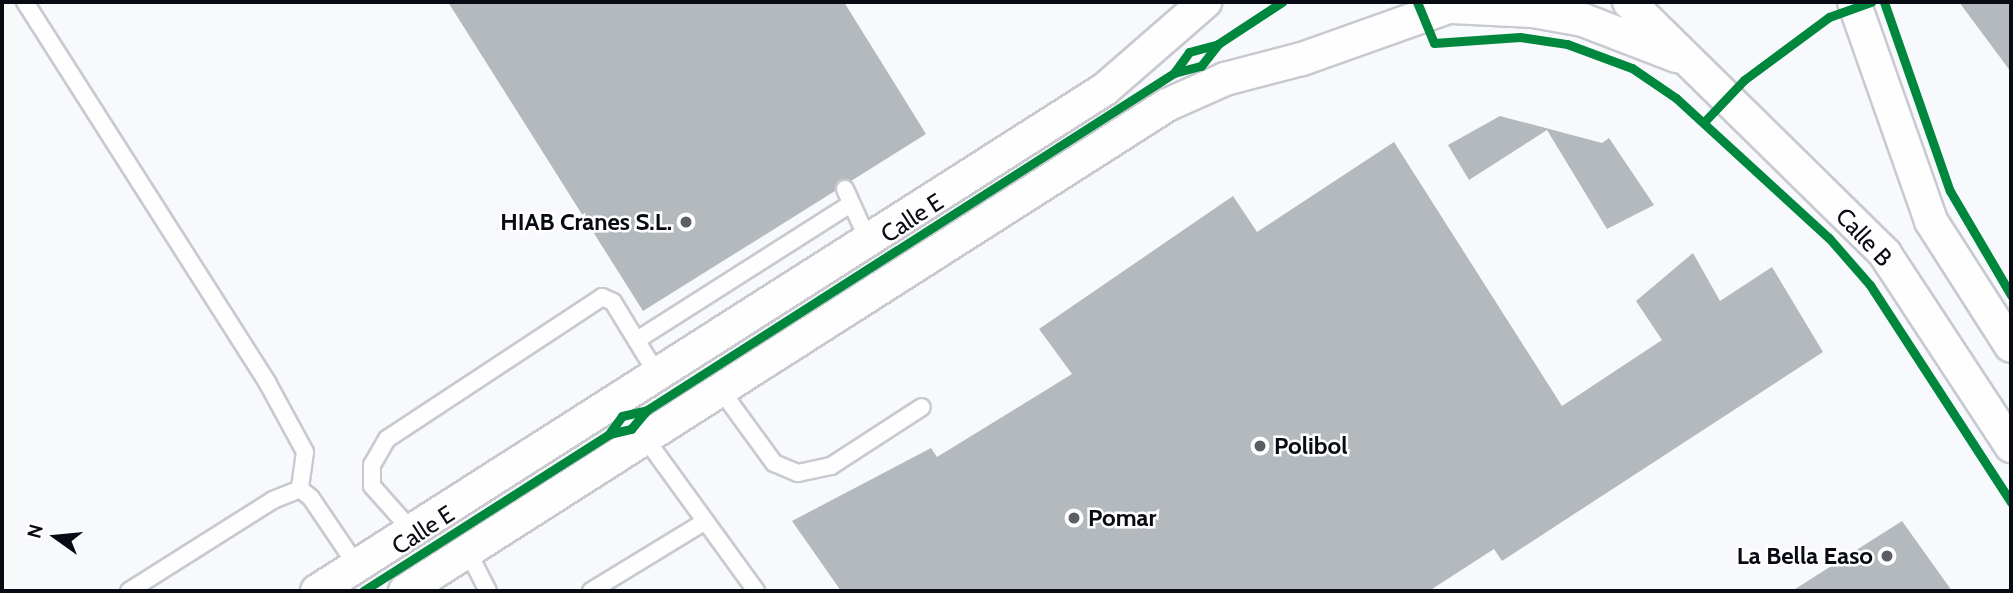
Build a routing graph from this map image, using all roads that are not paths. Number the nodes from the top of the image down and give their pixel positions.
1 (25, 2) edge
2 (1629, 2) edge
3 (1854, 2) edge
4 (1457, 4) edge
5 (1194, 6) edge
6 (1682, 58) junction
7 (868, 240) junction
8 (636, 340) junction
9 (2011, 346) edge
10 (657, 374) junction
11 (720, 389) junction
12 (922, 407) dead end
13 (645, 438) junction
14 (2011, 446) edge
15 (300, 489) junction
16 (704, 522) junction
17 (412, 531) junction
18 (468, 552) junction
19 (357, 566) junction
20 (129, 591) edge
21 (317, 591) edge
22 (405, 591) edge
23 (488, 591) edge
24 (591, 591) edge
25 (756, 591) edge

1 - 15 lane
2 - 6 street, Calle B
3 - 9 street
4 - 6 street, Calle B
4 - 11 street, Calle E
5 - 7 street, Calle E
6 - 14 street, Calle B
7 - 8 lane
7 - 10 street, Calle E
8 - 10 lane
8 - 17 lane
10 - 17 street, Calle E
11 - 12 lane
11 - 13 street, Calle E
13 - 16 lane
13 - 18 street, Calle E
15 - 19 lane
15 - 20 lane
16 - 24 lane
16 - 25 lane
17 - 19 street, Calle E
18 - 22 street, Calle E
18 - 23 lane
19 - 21 street, Calle E

